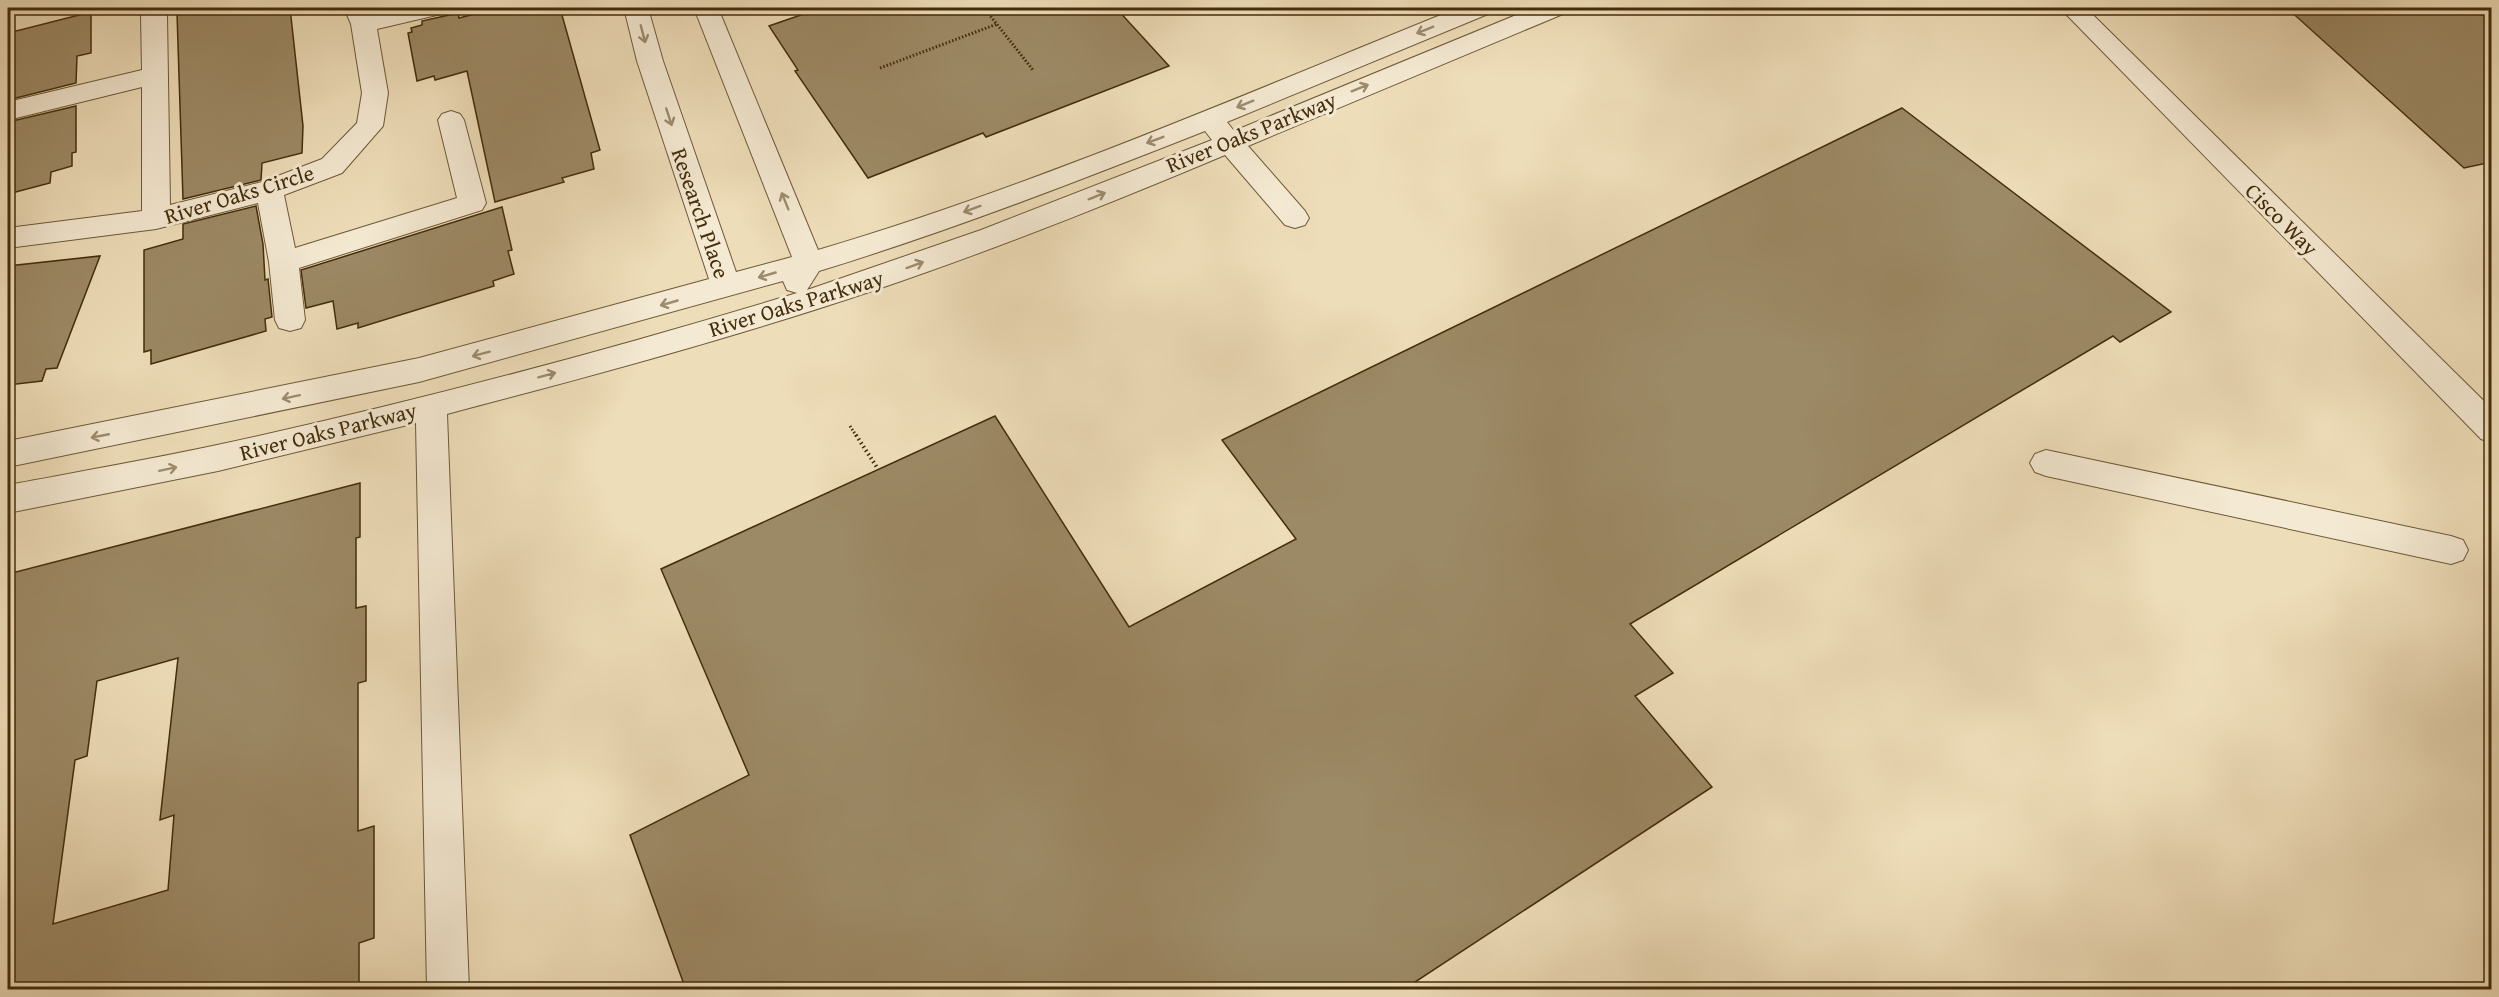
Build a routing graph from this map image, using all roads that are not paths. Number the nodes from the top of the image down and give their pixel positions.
1 (432, 8) edge
2 (636, 8) edge
3 (706, 8) edge
4 (1479, 8) edge
5 (2072, 8) edge
6 (1541, 10) edge
7 (154, 16) dead end
8 (360, 16) edge
9 (154, 75) junction
10 (8, 111) edge
11 (1209, 119) junction
12 (451, 120) dead end
13 (1228, 142) junction
14 (269, 190) junction
15 (1295, 218) dead end
16 (156, 219) junction
17 (8, 238) edge
18 (284, 262) junction
19 (809, 263) junction
20 (726, 287) junction
21 (779, 309) junction
22 (290, 320) dead end
23 (431, 406) junction
24 (2492, 430) edge
25 (8, 454) edge
26 (2046, 463) dead end
27 (8, 499) edge
28 (2451, 550) dead end
29 (448, 990) edge

1 - 8 street
2 -> 20 street, Research Place
19 -> 3 street
4 -> 11 street, River Oaks Parkway
5 - 24 street, Cisco Way
13 -> 6 street, River Oaks Parkway
7 - 9 street
8 - 14 street, River Oaks Circle
9 - 10 street
9 - 16 street
11 - 13 street
11 -> 19 street, River Oaks Parkway
12 - 18 street
13 - 15 street
21 -> 13 street, River Oaks Parkway
14 - 16 street, River Oaks Circle
14 - 18 street
16 - 17 street, River Oaks Circle
18 - 22 street
19 -> 20 street, River Oaks Parkway
19 - 21 street
20 - 21 street, Research Place
20 -> 25 street, River Oaks Parkway
23 -> 21 street, River Oaks Parkway
27 -> 23 street, River Oaks Parkway
23 - 29 street
26 - 28 street

